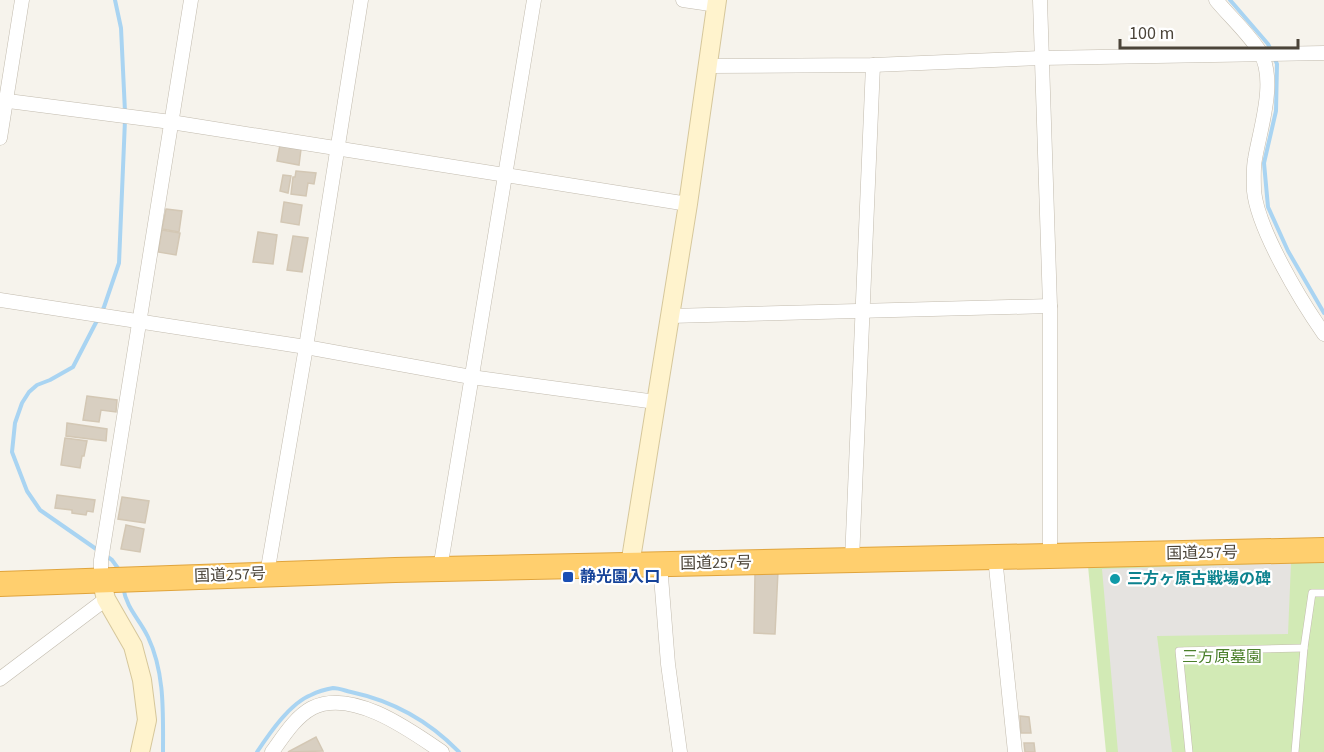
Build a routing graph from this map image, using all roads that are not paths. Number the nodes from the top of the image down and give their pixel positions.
1 (22, 0) edge
2 (191, 0) edge
3 (361, 0) edge
4 (534, 0) edge
5 (683, 0) edge
6 (1040, 0) edge
7 (1216, 0) edge
8 (717, 3) edge
9 (1269, 53) junction
10 (1324, 53) edge
11 (1041, 58) junction
12 (873, 65) junction
13 (708, 66) junction
14 (3, 100) edge
15 (171, 122) junction
16 (0, 138) edge
17 (337, 150) junction
18 (505, 173) junction
19 (688, 204) junction
20 (0, 300) edge
21 (1050, 306) junction
22 (862, 311) junction
23 (670, 316) junction
24 (139, 322) junction
25 (1324, 334) edge
26 (306, 347) junction
27 (471, 377) junction
28 (656, 402) junction
29 (1324, 550) edge
30 (1050, 556) junction
31 (995, 557) junction
32 (852, 560) junction
33 (660, 564) junction
34 (630, 565) junction
35 (440, 569) junction
36 (267, 574) junction
37 (108, 579) junction
38 (0, 584) edge
39 (1324, 593) edge
40 (1304, 648) junction
41 (0, 679) edge
42 (147, 720) junction
43 (140, 752) edge
44 (148, 752) edge
45 (272, 752) edge
46 (442, 752) edge
47 (680, 752) edge
48 (1015, 752) edge
49 (1189, 752) edge
50 (1295, 752) edge

1 - 14 street
2 - 15 street
3 - 17 street
4 - 18 street
5 - 8 street
6 - 11 street
7 - 9 street
8 - 13 street
9 - 10 street
9 - 11 street
9 - 25 street
11 - 12 street
11 - 21 street
12 - 13 street
12 - 22 street
13 - 19 street
14 - 15 street
14 - 16 street
15 - 17 street
15 - 24 street
17 - 18 street
17 - 26 street
18 - 19 street
18 - 27 street
19 - 23 street
20 - 24 street
21 - 22 street
21 - 30 street
22 - 23 street
22 - 32 street
23 - 28 street
24 - 26 street
24 - 37 street
26 - 27 street
26 - 36 street
27 - 28 street
27 - 35 street
28 - 34 street
29 - 30 highway, 国道257号
30 - 31 highway, 国道257号
31 - 32 highway, 国道257号
31 - 48 street
32 - 33 highway, 国道257号
33 - 34 highway, 国道257号
33 - 47 street
34 - 35 highway, 国道257号
35 - 36 highway, 国道257号
36 - 37 highway, 国道257号
37 - 38 highway, 国道257号
37 - 41 street
37 - 42 street
39 - 40 lane
40 - 49 lane
40 - 50 lane
42 - 43 street
42 - 44 street
45 - 46 street

